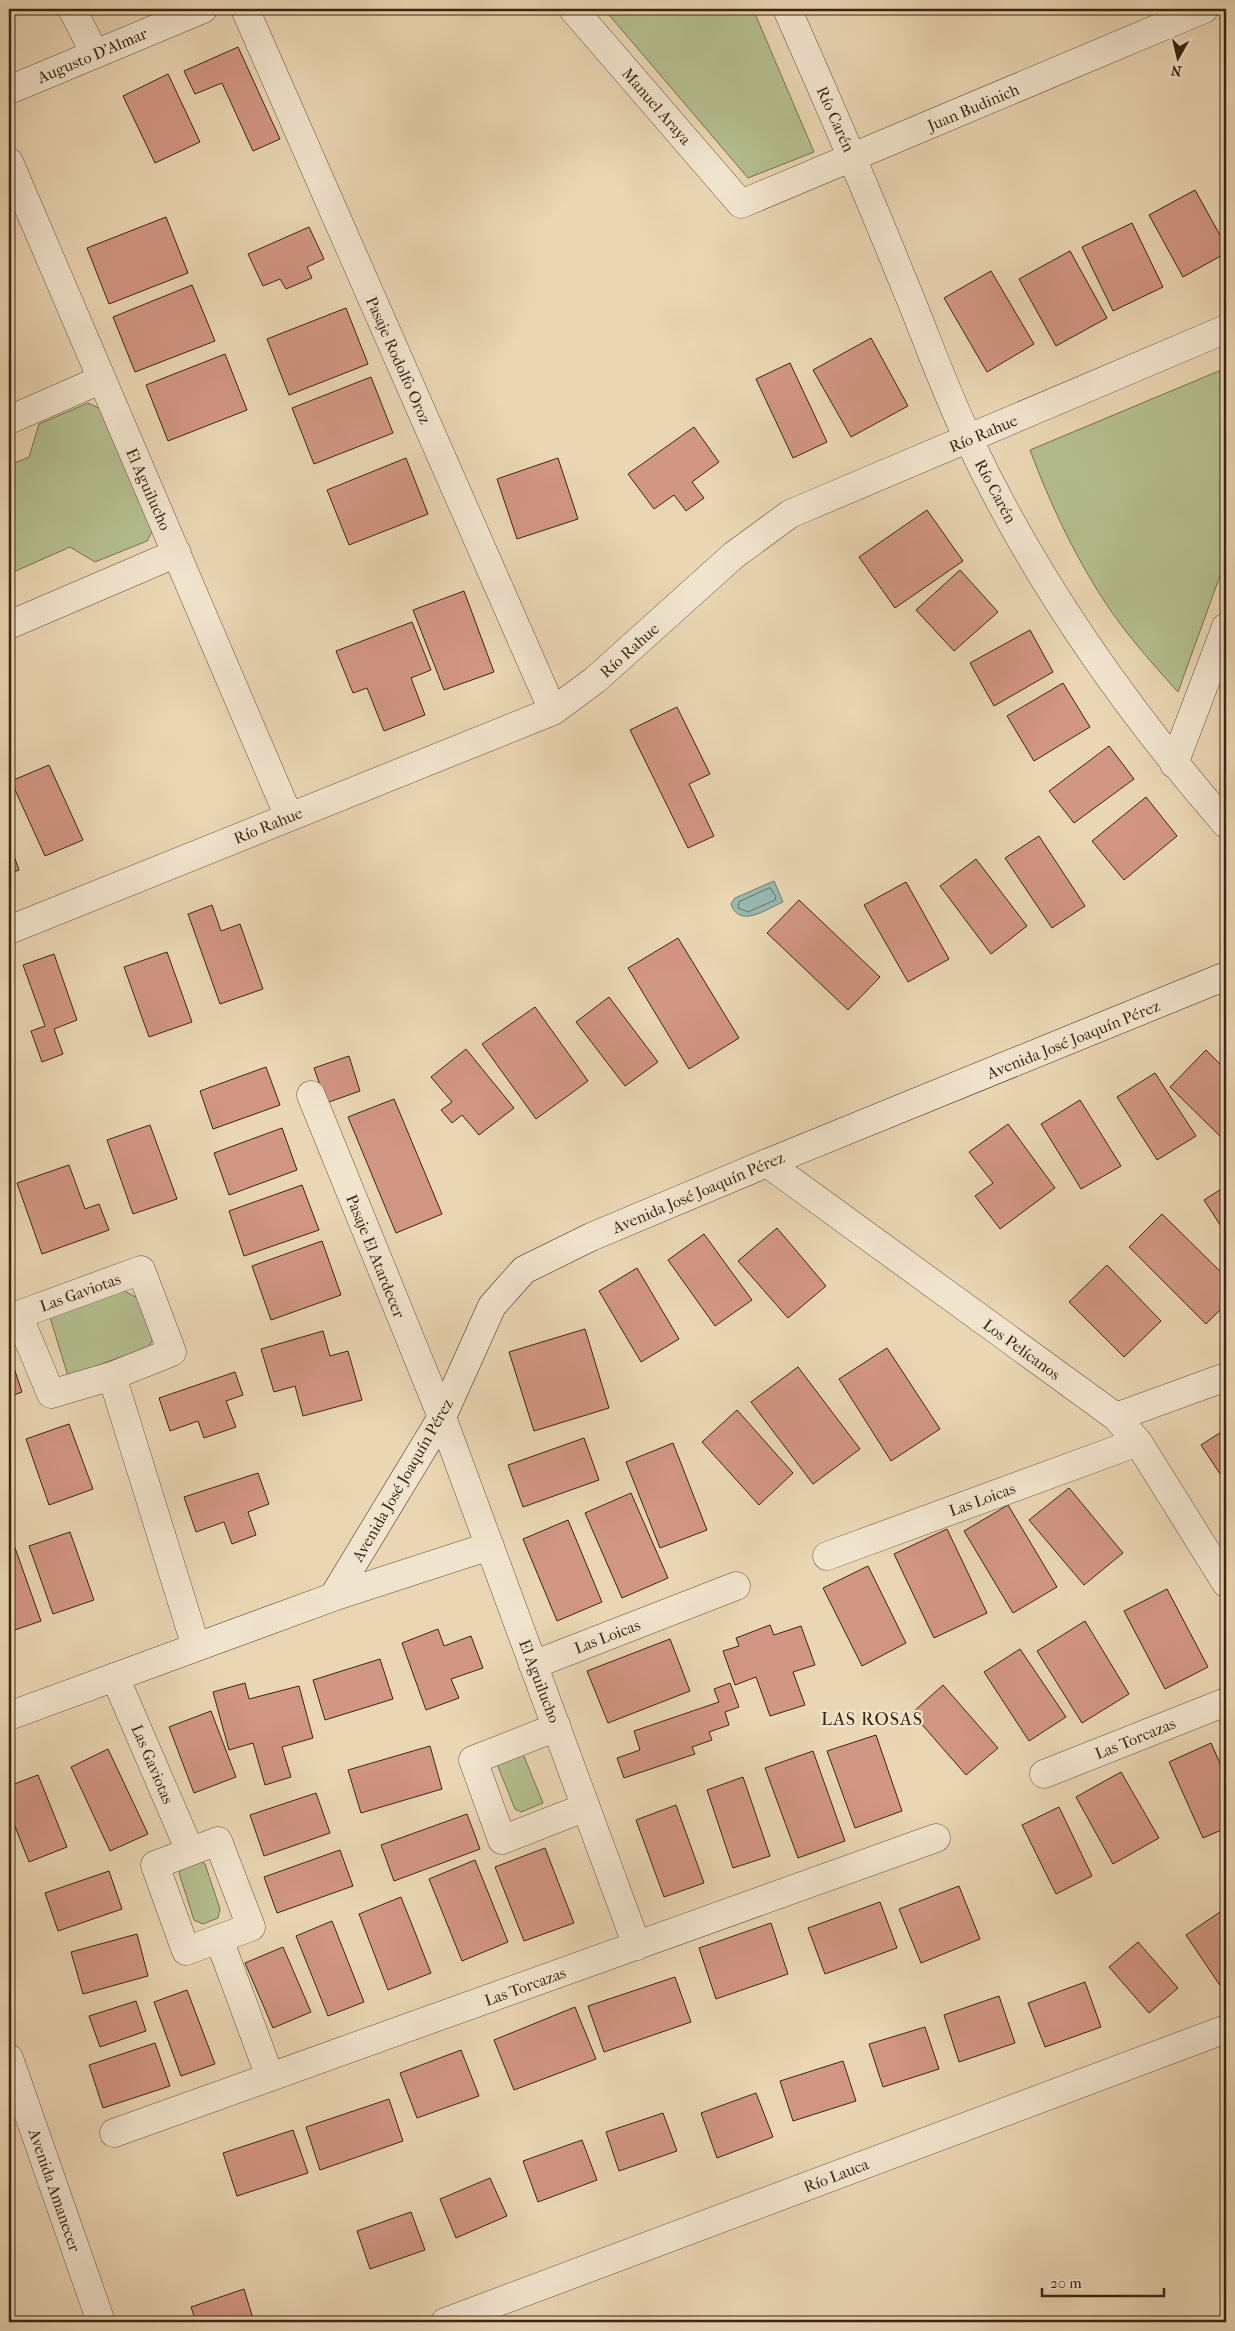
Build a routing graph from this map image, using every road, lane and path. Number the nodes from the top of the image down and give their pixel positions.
1 (72, 9) edge
2 (204, 9) edge
3 (245, 9) edge
4 (573, 9) edge
5 (787, 9) edge
6 (1204, 9) edge
7 (95, 54) junction
8 (9, 90) edge
9 (853, 158) junction
10 (9, 162) edge
11 (741, 204) joint
12 (1226, 329) edge
13 (100, 380) junction
14 (9, 420) edge
15 (968, 440) junction
16 (177, 553) junction
17 (9, 625) edge
18 (1226, 627) edge
19 (553, 711) junction
20 (1174, 764) junction
21 (289, 817) junction
22 (1226, 824) edge
23 (9, 930) edge
24 (1226, 976) edge
25 (311, 1095) dead end
26 (767, 1163) junction
27 (112, 1376) junction
28 (1226, 1377) edge
29 (442, 1417) junction
30 (1116, 1417) junction
31 (1138, 1442) junction
32 (490, 1546) junction
33 (827, 1556) dead end
34 (1226, 1583) edge
35 (736, 1586) dead end
36 (333, 1597) junction
37 (196, 1647) junction
38 (533, 1665) junction
39 (115, 1677) junction
40 (1226, 1702) edge
41 (9, 1716) edge
42 (557, 1727) junction
43 (1044, 1774) dead end
44 (586, 1807) junction
45 (936, 1838) dead end
46 (190, 1851) junction
47 (218, 1939) junction
48 (636, 1946) junction
49 (1226, 2028) edge
50 (9, 2058) edge
51 (270, 2077) junction
52 (114, 2133) dead end
53 (101, 2322) edge
54 (445, 2322) edge

1 - 7 street
2 - 7 street, Augusto D'Almar
3 - 19 street, Pasaje Rodolfo Oroz
4 - 11 street, Manuel Araya
5 - 9 street, Río Carén
6 - 9 street, Juan Budinich
7 - 8 street, Augusto D'Almar
9 - 11 street, Juan Budinich
9 - 15 street, Río Carén
10 - 13 street, El Aguilucho
12 - 15 street, Río Rahue
13 - 14 street
13 - 16 street, El Aguilucho
15 - 19 street, Río Rahue
15 - 20 street, Río Carén
16 - 17 street
16 - 21 street, El Aguilucho
18 - 20 street
19 - 21 street, Río Rahue
20 - 22 street, Río Carén
21 - 23 street, Río Rahue
24 - 26 street, Avenida José Joaquín Pérez
25 - 29 street, Pasaje El Atardecer
26 - 29 street, Avenida José Joaquín Pérez
26 - 30 street, Los Pelícanos
27 - 27 street, Las Gaviotas
27 - 37 street
28 - 30 street
29 - 32 street, El Aguilucho
29 - 36 street, Avenida José Joaquín Pérez
30 - 31 street, Los Pelícanos
31 - 33 street, Las Loicas
31 - 34 street, Los Pelícanos
32 - 36 street, Avenida José Joaquín Pérez
32 - 38 street, El Aguilucho
35 - 38 street, Las Loicas
36 - 37 street, Avenida José Joaquín Pérez
37 - 39 street, Avenida José Joaquín Pérez
38 - 42 street, El Aguilucho
39 - 41 street, Avenida José Joaquín Pérez
39 - 46 street, Las Gaviotas
40 - 43 street, Las Torcazas
42 - 44 street, El Aguilucho
42 - 44 street
44 - 48 street, El Aguilucho
45 - 48 street, Las Torcazas
46 - 47 street
46 - 47 street
47 - 51 street
48 - 51 street, Las Torcazas
49 - 54 street, Río Lauca
50 - 53 street, Avenida Amanecer
51 - 52 street, Las Torcazas

